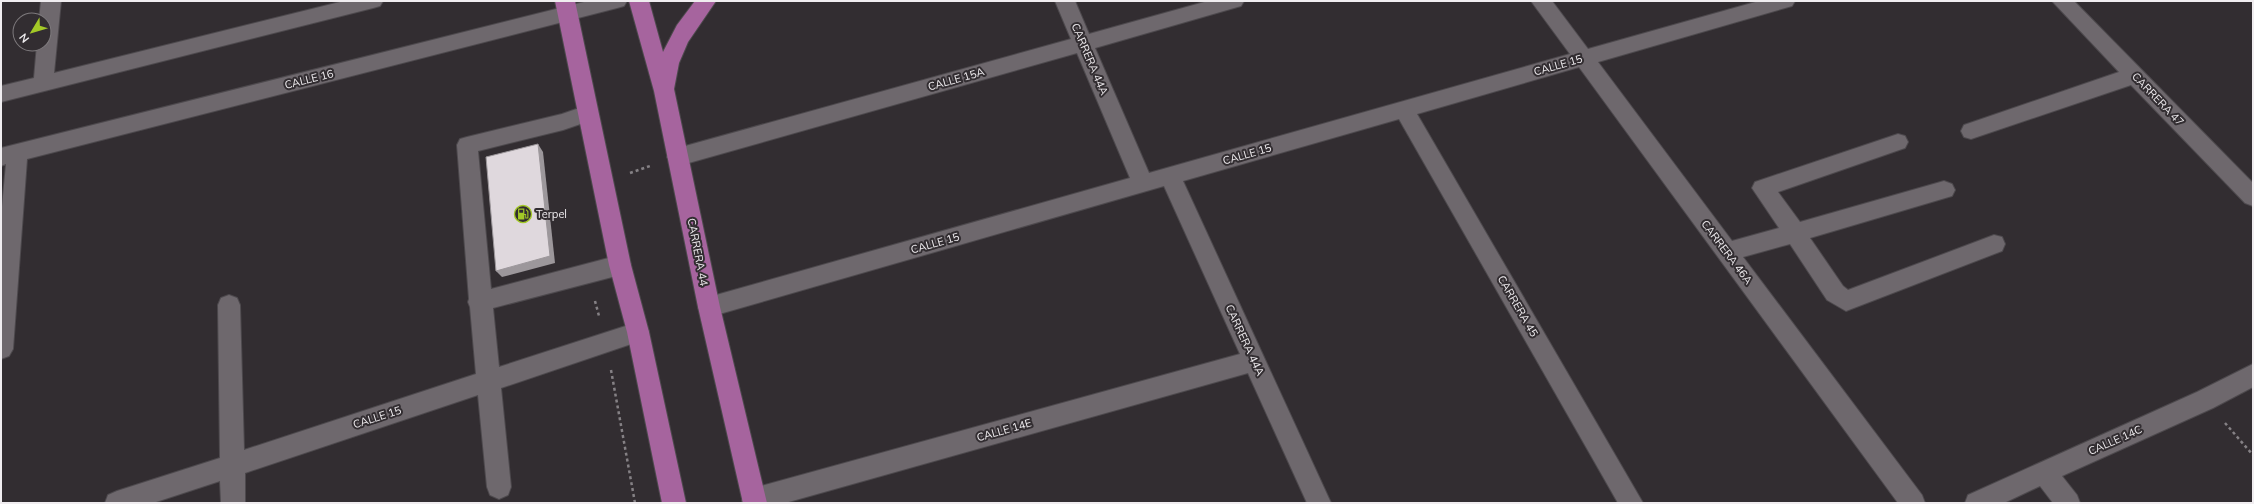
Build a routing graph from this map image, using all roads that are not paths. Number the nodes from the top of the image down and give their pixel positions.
1 (51, 1) edge
2 (373, 1) edge
3 (617, 1) edge
4 (639, 1) edge
5 (706, 1) edge
6 (1065, 1) edge
7 (1234, 1) edge
8 (1541, 1) edge
9 (1785, 1) edge
10 (2062, 1) edge
11 (1741, 6) edge
12 (566, 8) edge
13 (1083, 43) junction
14 (1584, 58) junction
15 (2135, 75) junction
16 (43, 84) junction
17 (664, 91) junction
18 (1, 94) edge
19 (1404, 109) junction
20 (588, 113) junction
21 (1971, 131) dead end
22 (1898, 142) dead end
23 (9, 155) edge
24 (678, 157) junction
25 (1170, 176) junction
26 (1143, 184) junction
27 (1944, 190) dead end
28 (2253, 197) edge
29 (1795, 234) junction
30 (1994, 244) dead end
31 (1727, 252) junction
32 (620, 265) junction
33 (480, 302) junction
34 (229, 305) dead end
35 (709, 308) junction
36 (638, 332) junction
37 (1, 349) edge
38 (1254, 361) junction
39 (2253, 375) edge
40 (490, 380) junction
41 (232, 465) junction
42 (2044, 472) junction
43 (499, 487) dead end
44 (755, 501) edge
45 (117, 503) edge
46 (233, 503) edge
47 (674, 503) edge
48 (1319, 503) edge
49 (1631, 503) edge
50 (1913, 503) edge
51 (1977, 503) edge
52 (2068, 503) edge

1 - 16 street
2 - 16 street
3 - 12 street, CALLE 16
4 - 17 main road, CARRERA 44
5 - 17 main road
6 - 13 street, CARRERA 44A
7 - 13 street, CALLE 15A
8 - 14 street, CARRERA 46A
9 - 11 street, CALLE 15
10 - 15 street, CARRERA 47
11 - 14 street, CALLE 15
12 - 20 main road
12 - 23 street, CALLE 16
13 - 24 street, CALLE 15A
13 - 26 street, CARRERA 44A
14 - 19 street, CALLE 15
14 - 31 street, CARRERA 46A
15 - 21 street
15 - 28 street, CARRERA 47
16 - 18 street
17 - 24 main road, CARRERA 44
19 - 25 street, CALLE 15
19 - 49 street, CARRERA 45
20 - 32 main road
20 - 33 street
22 - 29 street
23 - 37 street
24 - 35 main road, CARRERA 44
25 - 26 street, CALLE 15
25 - 38 street, CARRERA 44A
26 - 35 street, CALLE 15
27 - 29 street
29 - 30 street
29 - 31 street
31 - 50 street, CARRERA 46A
32 - 33 street
32 - 36 main road
33 - 40 street
34 - 41 street
35 - 44 main road, CARRERA 44
36 - 40 street, CALLE 15
36 - 47 main road
38 - 44 street, CALLE 14E
38 - 48 street, CARRERA 44A
39 - 42 street, CALLE 14C
40 - 41 street, CALLE 15
40 - 43 street
41 - 45 street, CALLE 15
41 - 46 street
42 - 51 street, CALLE 14C
42 - 52 street

